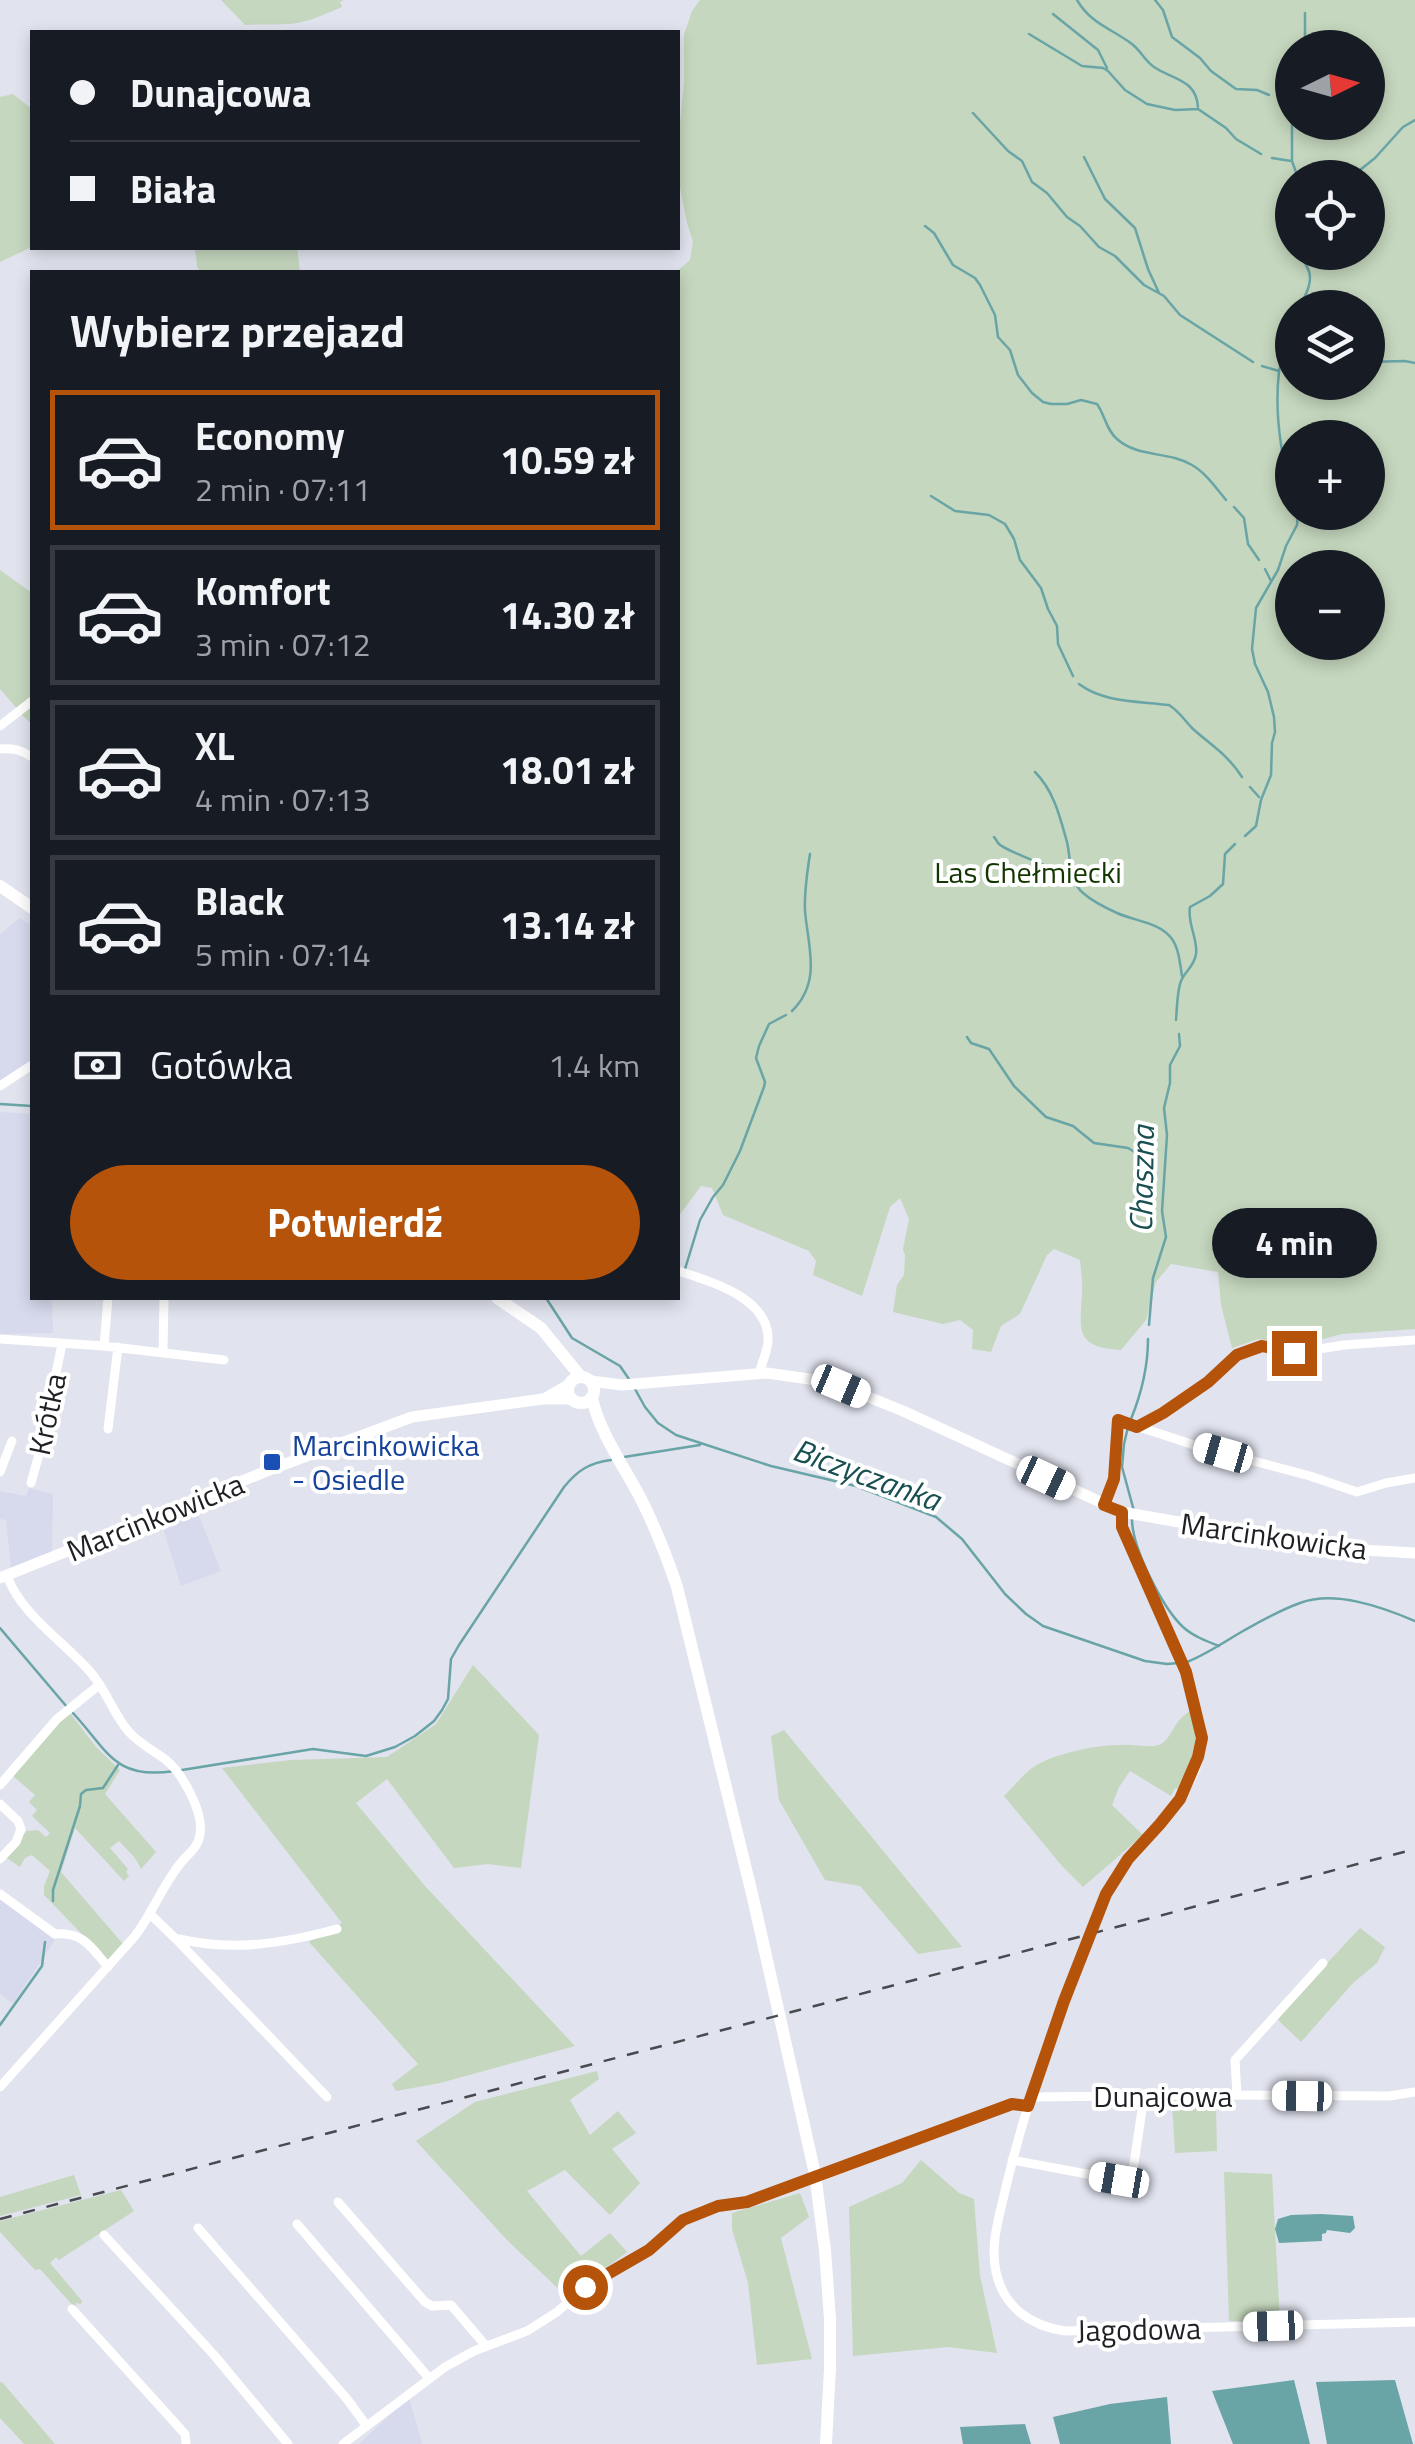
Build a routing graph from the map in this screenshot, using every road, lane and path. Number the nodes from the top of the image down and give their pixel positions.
1 (30, 703) edge
2 (0, 726) edge
3 (0, 749) edge
4 (30, 756) edge
5 (0, 886) edge
6 (30, 907) edge
7 (30, 1065) edge
8 (0, 1086) edge
9 (680, 1272) edge
10 (108, 1300) edge
11 (164, 1300) edge
12 (500, 1300) edge
13 (0, 1339) edge
14 (1415, 1340) edge
15 (62, 1344) junction
16 (104, 1346) junction
17 (118, 1347) junction
18 (163, 1352) junction
19 (224, 1360) dead end
20 (759, 1373) junction
21 (581, 1390) junction
22 (1128, 1424) junction
23 (108, 1429) dead end
24 (12, 1441) dead end
25 (0, 1472) edge
26 (1415, 1477) edge
27 (31, 1483) dead end
28 (1104, 1505) junction
29 (1129, 1514) junction
30 (1415, 1554) edge
31 (3, 1577) edge
32 (99, 1685) junction
33 (0, 1785) edge
34 (0, 1804) edge
35 (0, 1859) edge
36 (0, 1894) edge
37 (150, 1916) junction
38 (338, 1929) dead end
39 (176, 1938) junction
40 (1324, 1962) dead end
41 (108, 1967) junction
42 (0, 2087) edge
43 (1415, 2092) edge
44 (1237, 2095) junction
45 (1144, 2096) junction
46 (327, 2097) dead end
47 (1030, 2102) junction
48 (1012, 2160) junction
49 (338, 2202) dead end
50 (297, 2224) dead end
51 (198, 2228) dead end
52 (104, 2235) dead end
53 (72, 2308) dead end
54 (1415, 2322) edge
55 (486, 2346) junction
56 (429, 2378) junction
57 (366, 2425) junction
58 (186, 2444) edge
59 (288, 2444) edge
60 (343, 2444) edge
61 (826, 2444) edge

1 - 2 street
3 - 4 street
5 - 6 main road
7 - 8 street
9 - 20 street
10 - 16 street, Krótka
11 - 18 street
12 - 21 main road
13 - 15 street, Krótka
14 - 22 street
15 - 16 street, Krótka
15 - 27 street, Krótka
16 - 17 street, Krótka
17 - 18 street, Krótka
17 - 23 street, Krótka
18 - 19 street, Krótka
20 - 21 street, Marcinkowicka
20 - 28 street, Marcinkowicka
21 - 31 street, Marcinkowicka
21 - 61 main road
22 - 26 street
22 - 28 street
24 - 25 street
28 - 29 street, Marcinkowicka
29 - 30 street, Marcinkowicka
29 - 47 street, Jagodowa
31 - 32 street
32 - 33 street
32 - 37 street
34 - 35 street
36 - 41 street
37 - 39 street
37 - 41 street
38 - 39 street
39 - 46 street
40 - 44 street
41 - 42 street
43 - 44 street, Dunajcowa
44 - 45 street, Dunajcowa
45 - 47 street, Dunajcowa
45 - 48 street
47 - 48 street, Jagodowa
47 - 55 street, Dunajcowa
48 - 54 street, Jagodowa
49 - 55 street
50 - 56 street
51 - 57 street
52 - 59 street
53 - 58 street
55 - 56 street, Dunajcowa
56 - 57 street, Dunajcowa
57 - 60 street, Dunajcowa

